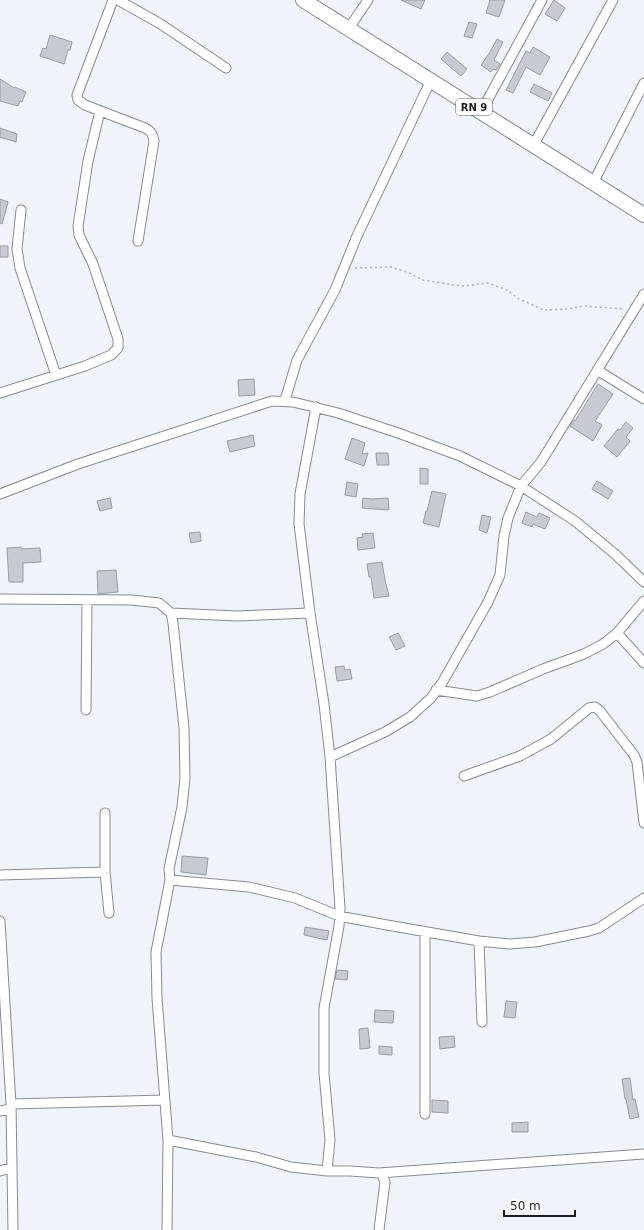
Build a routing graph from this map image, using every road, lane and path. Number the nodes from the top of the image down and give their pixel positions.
1 (113, 0) edge
2 (118, 0) edge
3 (303, 0) edge
4 (368, 0) edge
5 (542, 0) edge
6 (614, 0) edge
7 (348, 28) junction
8 (226, 68) dead end
9 (431, 80) junction
10 (644, 84) edge
11 (100, 110) junction
12 (481, 112) junction
13 (533, 146) junction
14 (593, 183) junction
15 (21, 210) dead end
16 (644, 215) edge
17 (138, 241) dead end
18 (345, 267) junction
19 (644, 294) edge
20 (634, 310) junction
21 (597, 370) junction
22 (56, 375) junction
23 (0, 393) edge
24 (644, 399) edge
25 (285, 400) junction
26 (316, 407) junction
27 (521, 486) junction
28 (0, 494) edge
29 (644, 582) edge
30 (0, 599) edge
31 (87, 600) junction
32 (644, 601) edge
33 (171, 613) junction
34 (310, 613) junction
35 (617, 633) junction
36 (644, 663) edge
37 (436, 690) junction
38 (86, 710) dead end
39 (330, 757) junction
40 (464, 776) dead end
41 (105, 813) dead end
42 (644, 823) edge
43 (105, 872) junction
44 (0, 875) edge
45 (170, 880) junction
46 (644, 898) edge
47 (109, 913) dead end
48 (339, 916) junction
49 (0, 921) edge
50 (425, 932) junction
51 (480, 941) junction
52 (482, 1022) dead end
53 (4, 1040) edge
54 (165, 1100) junction
55 (10, 1107) junction
56 (0, 1111) edge
57 (426, 1114) dead end
58 (168, 1140) junction
59 (644, 1154) edge
60 (11, 1168) junction
61 (0, 1171) edge
62 (327, 1171) junction
63 (379, 1173) junction
64 (13, 1230) edge
65 (167, 1230) edge
66 (378, 1230) edge

1 - 11 street
2 - 8 street
3 - 7 main road, RN 9
4 - 7 street
5 - 12 street
6 - 13 street
7 - 9 main road, RN 9
9 - 12 main road, RN 9
9 - 18 street
10 - 14 street
11 - 17 street
11 - 22 street
12 - 13 main road, RN 9
13 - 14 main road, RN 9
14 - 16 main road, RN 9
15 - 22 street
18 - 20 path
18 - 25 street
19 - 20 street
20 - 21 street
21 - 24 street
21 - 27 street
22 - 23 street
25 - 26 street
25 - 28 street
26 - 27 street
26 - 34 street
27 - 29 street
27 - 37 street
30 - 31 street
31 - 33 street
31 - 38 street
32 - 35 street
33 - 34 street
33 - 45 street
34 - 39 street
35 - 36 street
35 - 37 street
37 - 39 street
39 - 48 street
40 - 42 street
41 - 43 street
43 - 44 street
43 - 47 street
45 - 48 street
45 - 54 street
46 - 51 street
48 - 50 street
48 - 62 street
49 - 53 street
50 - 51 street
50 - 57 street
51 - 52 street
53 - 55 street
54 - 55 street
54 - 58 street
55 - 56 street
55 - 60 street
58 - 62 street
58 - 65 street
59 - 63 street
60 - 61 street
60 - 64 street
62 - 63 street
63 - 66 street

